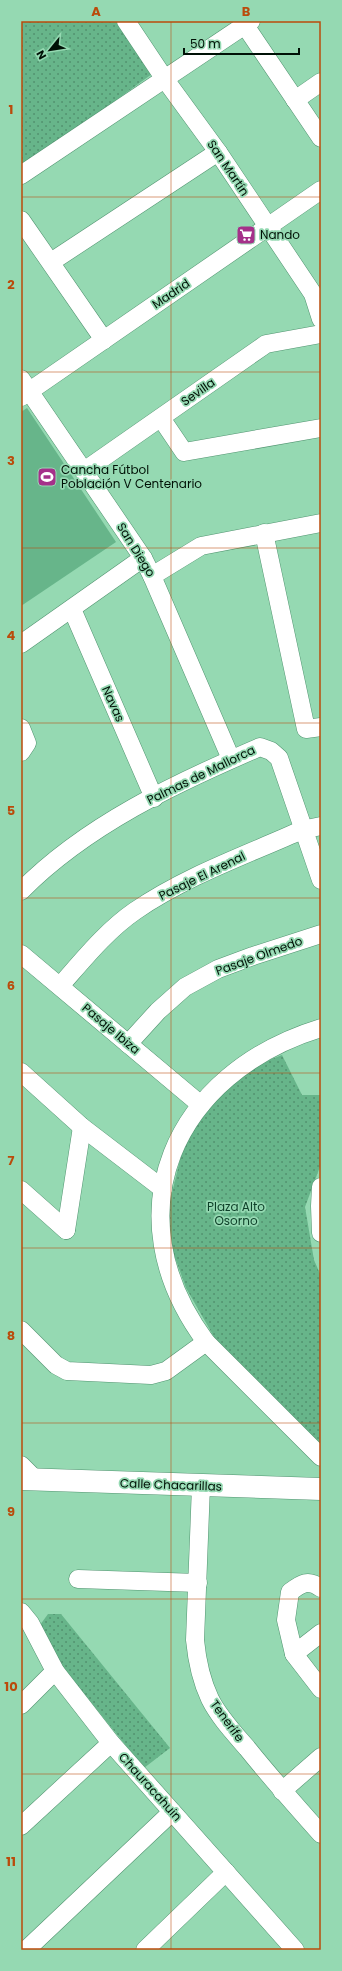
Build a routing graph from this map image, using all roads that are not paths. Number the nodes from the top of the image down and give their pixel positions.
1 (126, 21) edge
2 (246, 22) edge
3 (164, 78) junction
4 (321, 82) edge
5 (295, 100) junction
6 (321, 138) edge
7 (218, 152) junction
8 (21, 175) edge
9 (321, 190) edge
10 (21, 220) edge
11 (268, 228) junction
12 (51, 262) junction
13 (321, 319) edge
14 (321, 334) edge
15 (104, 340) junction
16 (24, 389) edge
17 (161, 418) junction
18 (321, 428) edge
19 (84, 471) junction
20 (321, 523) edge
21 (264, 533) junction
22 (143, 558) junction
23 (152, 576) junction
24 (72, 609) junction
25 (21, 644) edge
26 (21, 728) edge
27 (314, 728) edge
28 (21, 752) edge
29 (231, 759) junction
30 (154, 798) junction
31 (321, 826) edge
32 (302, 830) junction
33 (321, 880) edge
34 (21, 891) edge
35 (321, 934) edge
36 (21, 954) edge
37 (60, 986) junction
38 (321, 1028) edge
39 (128, 1044) junction
40 (21, 1072) edge
41 (201, 1105) junction
42 (82, 1127) junction
43 (321, 1187) edge
44 (163, 1189) junction
45 (21, 1190) edge
46 (321, 1233) edge
47 (21, 1330) edge
48 (206, 1342) junction
49 (321, 1457) edge
50 (26, 1475) edge
51 (201, 1486) junction
52 (321, 1489) edge
53 (78, 1579) dead end
54 (198, 1583) junction
55 (321, 1588) edge
56 (21, 1612) edge
57 (321, 1633) edge
58 (294, 1654) junction
59 (55, 1671) junction
60 (321, 1689) edge
61 (21, 1705) edge
62 (111, 1743) junction
63 (321, 1757) edge
64 (282, 1791) junction
65 (172, 1812) junction
66 (21, 1826) edge
67 (321, 1834) edge
68 (226, 1872) junction
69 (286, 1947) edge
70 (26, 1950) edge
71 (145, 1950) edge

1 - 3 street, San Martín
2 - 3 street
2 - 5 street
3 - 7 street, San Martín
3 - 8 street
4 - 5 street
5 - 6 street
7 - 11 street, San Martín
7 - 12 street
9 - 11 street, Madrid
10 - 12 street
11 - 13 street, San Martín
11 - 15 street, Madrid
12 - 15 street
14 - 17 street, Sevilla
15 - 16 street, Madrid
16 - 19 street, San Diego
17 - 18 street
17 - 19 street, Sevilla
19 - 22 street, San Diego
20 - 21 street
21 - 23 street
21 - 27 street
22 - 23 street, San Diego
22 - 24 street
23 - 29 street, San Diego
24 - 25 street
24 - 30 street, Navas
26 - 28 street
29 - 30 street, Palmas de Mallorca
29 - 32 street, Palmas de Mallorca
30 - 34 street, Palmas de Mallorca
31 - 32 street, Pasaje El Arenal
32 - 33 street, Palmas de Mallorca
32 - 37 street, Pasaje El Arenal
35 - 39 street, Pasaje Olmedo
36 - 37 street, Pasaje Ibiza
37 - 39 street, Pasaje Ibiza
38 - 41 street
39 - 41 street, Pasaje Ibiza
40 - 42 street
41 - 44 street
42 - 44 street
42 - 45 street
43 - 46 street
44 - 48 street
47 - 48 street
48 - 49 street
50 - 51 street, Calle Chacarillas
51 - 52 street, Calle Chacarillas
51 - 54 street, Tenerife
53 - 54 street
54 - 64 street, Tenerife
55 - 58 street
56 - 59 street, Chauracahuin
57 - 58 street
58 - 60 street
59 - 61 street
59 - 62 street, Chauracahuin
62 - 65 street, Chauracahuin
62 - 66 street
63 - 64 street
64 - 67 street, Tenerife
65 - 68 street, Chauracahuin
65 - 70 street
68 - 69 street, Chauracahuin
68 - 71 street

